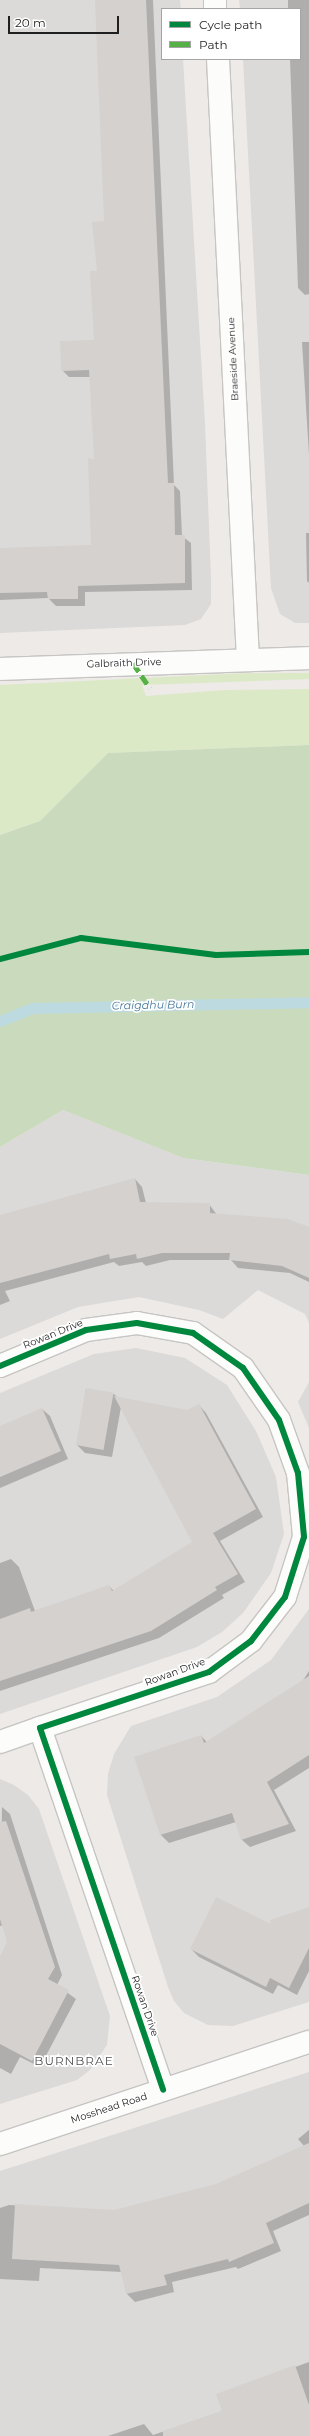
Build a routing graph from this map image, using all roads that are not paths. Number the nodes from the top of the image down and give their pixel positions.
1 (218, 60) edge
2 (248, 658) junction
3 (309, 658) edge
4 (0, 669) edge
5 (0, 1366) edge
6 (40, 1728) junction
7 (0, 1742) edge
8 (309, 2042) edge
9 (163, 2090) junction
10 (0, 2144) edge

1 - 2 street, Braeside Avenue
2 - 3 street, Galbraith Drive
2 - 4 street, Galbraith Drive
5 - 6 street, Rowan Drive
6 - 7 street
6 - 9 street, Rowan Drive
8 - 9 street, Mosshead Road
9 - 10 street, Mosshead Road

